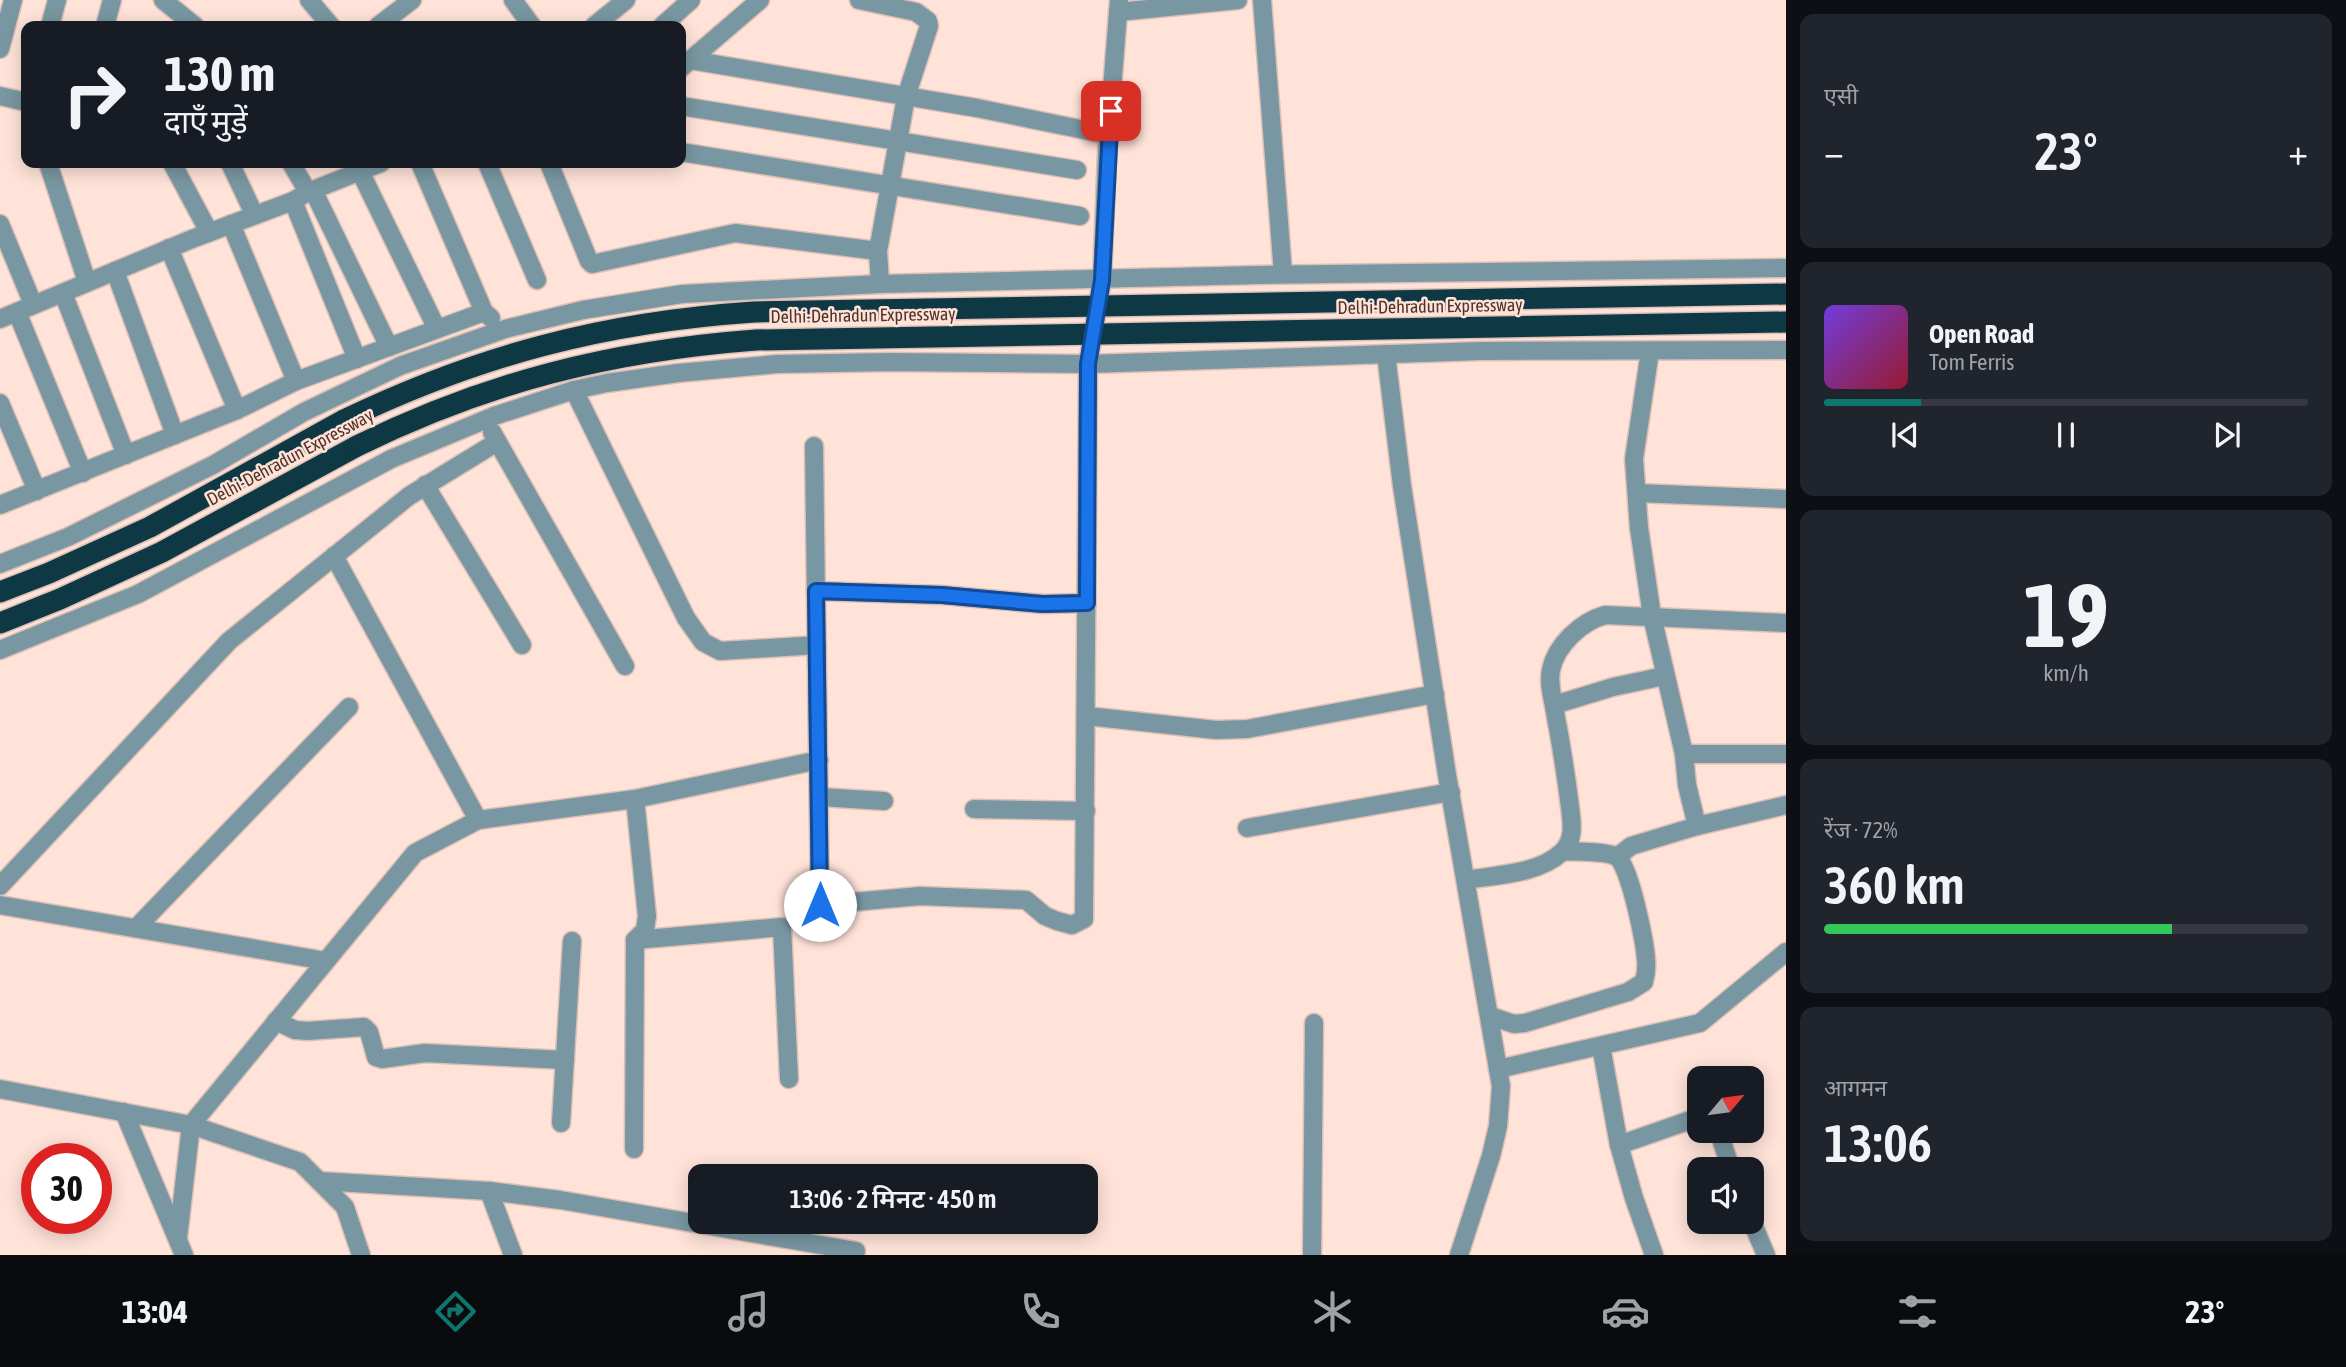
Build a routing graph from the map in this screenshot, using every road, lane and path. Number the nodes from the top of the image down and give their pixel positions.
1 (13, 0) edge
2 (57, 0) edge
3 (112, 0) edge
4 (163, 0) edge
5 (309, 0) edge
6 (412, 0) edge
7 (626, 0) edge
8 (691, 0) edge
9 (760, 0) edge
10 (859, 0) edge
11 (1238, 0) edge
12 (1262, 0) edge
13 (517, 2) edge
14 (1118, 6) edge
15 (51, 21) edge
16 (106, 21) edge
17 (189, 21) edge
18 (327, 21) edge
19 (384, 21) edge
20 (528, 21) edge
21 (600, 21) edge
22 (668, 21) edge
23 (0, 50) edge
24 (686, 64) edge
25 (0, 96) edge
26 (906, 97) junction
27 (21, 101) edge
28 (686, 107) edge
29 (1109, 135) junction
30 (898, 142) junction
31 (686, 153) edge
32 (50, 168) edge
33 (175, 168) edge
34 (232, 168) edge
35 (293, 168) edge
36 (356, 168) edge
37 (358, 168) edge
38 (422, 168) edge
39 (489, 168) edge
40 (551, 168) edge
41 (1077, 170) dead end
42 (890, 186) junction
43 (305, 195) junction
44 (254, 214) junction
45 (1080, 216) dead end
46 (0, 224) edge
47 (231, 224) junction
48 (209, 232) junction
49 (169, 248) junction
50 (878, 251) junction
51 (1786, 268) edge
52 (115, 271) junction
53 (1283, 274) junction
54 (537, 279) dead end
55 (1102, 280) junction
56 (87, 282) junction
57 (880, 284) junction
58 (62, 293) junction
59 (1786, 294) edge
60 (25, 308) junction
61 (484, 312) junction
62 (0, 318) edge
63 (1786, 322) edge
64 (437, 329) junction
65 (505, 329) junction
66 (389, 347) junction
67 (1786, 350) edge
68 (1650, 351) junction
69 (1386, 354) junction
70 (357, 359) junction
71 (1088, 364) junction
72 (296, 381) junction
73 (574, 390) junction
74 (0, 403) edge
75 (237, 410) junction
76 (485, 420) junction
77 (175, 435) junction
78 (497, 442) junction
79 (814, 446) dead end
80 (126, 455) junction
81 (83, 473) junction
82 (425, 485) junction
83 (37, 491) junction
84 (1637, 494) junction
85 (1786, 499) edge
86 (0, 505) edge
87 (334, 556) junction
88 (0, 564) edge
89 (816, 591) junction
90 (0, 592) edge
91 (1087, 603) junction
92 (1652, 617) junction
93 (0, 623) edge
94 (1786, 623) edge
95 (522, 645) dead end
96 (817, 645) junction
97 (0, 650) edge
98 (625, 666) dead end
99 (1655, 678) dead end
100 (1435, 694) junction
101 (1554, 705) junction
102 (349, 707) dead end
103 (1087, 716) junction
104 (1684, 754) junction
105 (1786, 754) edge
106 (819, 760) junction
107 (1451, 792) junction
108 (820, 797) junction
109 (635, 799) junction
110 (884, 801) dead end
111 (1786, 805) edge
112 (974, 808) dead end
113 (1086, 811) junction
114 (478, 820) junction
115 (1697, 826) junction
116 (1247, 828) dead end
117 (1564, 851) junction
118 (1617, 857) junction
119 (1466, 880) junction
120 (0, 886) edge
121 (0, 905) edge
122 (136, 928) junction
123 (635, 940) junction
124 (572, 941) dead end
125 (1786, 952) edge
126 (326, 961) junction
127 (1490, 1016) junction
128 (276, 1021) junction
129 (1314, 1023) dead end
130 (1601, 1046) junction
131 (565, 1060) junction
132 (1499, 1069) junction
133 (789, 1079) dead end
134 (0, 1089) edge
135 (124, 1112) junction
136 (1687, 1121) edge
137 (561, 1123) dead end
138 (191, 1125) junction
139 (1619, 1145) junction
140 (634, 1149) dead end
141 (318, 1181) junction
142 (489, 1191) junction
143 (1757, 1234) edge
144 (181, 1246) edge
145 (361, 1255) edge
146 (513, 1255) edge
147 (855, 1255) edge
148 (1312, 1255) edge
149 (1458, 1255) edge
150 (1654, 1255) edge
151 (1766, 1255) edge

1 - 23 street
2 - 15 street
3 - 16 street
4 - 17 street
5 - 18 street
6 - 19 street
7 - 21 street
8 - 22 street
9 - 24 street
10 - 26 street
11 - 14 street
12 - 53 street
13 - 20 street
14 - 29 street
24 - 26 street
25 - 27 street
26 - 29 street
26 - 30 street
28 - 30 street
29 - 55 street
30 - 41 street
30 - 42 street
31 - 42 street
32 - 56 street
33 - 48 street
34 - 44 street
35 - 43 street
36 - 43 street
37 - 64 street
38 - 61 street
39 - 54 street
40 - 50 street
42 - 45 street
42 - 50 street
43 - 44 street
43 - 66 street
43 - 70 street
44 - 47 street
46 - 60 street
47 - 48 street
47 - 72 street
48 - 49 street
49 - 52 street
49 - 75 street
50 - 57 street
51 - 53 street
52 - 56 street
52 - 77 street
53 - 55 street
55 - 57 street
55 - 71 street
56 - 58 street
57 - 65 street
58 - 60 street
58 - 80 street
59 - 90 highway, Delhi-Dehradun Expressway, bridge
60 - 62 street
60 - 81 street
61 - 64 street
61 - 65 street
63 - 93 highway, Delhi-Dehradun Expressway, bridge
64 - 66 street
65 - 88 street
66 - 70 street
67 - 68 street
68 - 69 street
68 - 84 street
69 - 71 street
69 - 100 street
70 - 72 street
71 - 73 street
71 - 91 street
72 - 75 street
73 - 76 street
73 - 96 street
74 - 83 street
75 - 77 street
76 - 78 street
76 - 97 street
77 - 80 street
78 - 82 street
78 - 98 street
79 - 89 street
80 - 81 street
81 - 83 street
82 - 87 street
82 - 95 street
83 - 86 street
84 - 85 street
84 - 92 street
87 - 114 street
87 - 120 street
89 - 91 street
89 - 96 street
91 - 103 street
92 - 94 street
92 - 101 street
92 - 104 street
96 - 106 street
99 - 101 street
100 - 103 street
100 - 107 street
101 - 117 street
102 - 122 street
103 - 113 street
104 - 105 street
104 - 115 street
106 - 108 street
106 - 109 street
107 - 116 street
107 - 119 street
108 - 110 street
108 - 113 street
109 - 114 street
109 - 123 street
111 - 115 street
112 - 113 street
114 - 126 street
115 - 118 street
117 - 118 street
117 - 119 street
118 - 127 street
119 - 127 street
121 - 122 street
122 - 126 street
123 - 133 street
123 - 140 street
124 - 131 street
125 - 130 street
126 - 128 street
127 - 132 street
128 - 131 street
128 - 138 street
129 - 148 street
130 - 132 street
130 - 139 street
131 - 137 street
132 - 149 street
134 - 135 street
135 - 138 street
135 - 144 street
136 - 139 street
138 - 141 street
138 - 144 street
139 - 150 street
141 - 142 street
141 - 145 street
142 - 146 street
142 - 147 street
143 - 151 street

